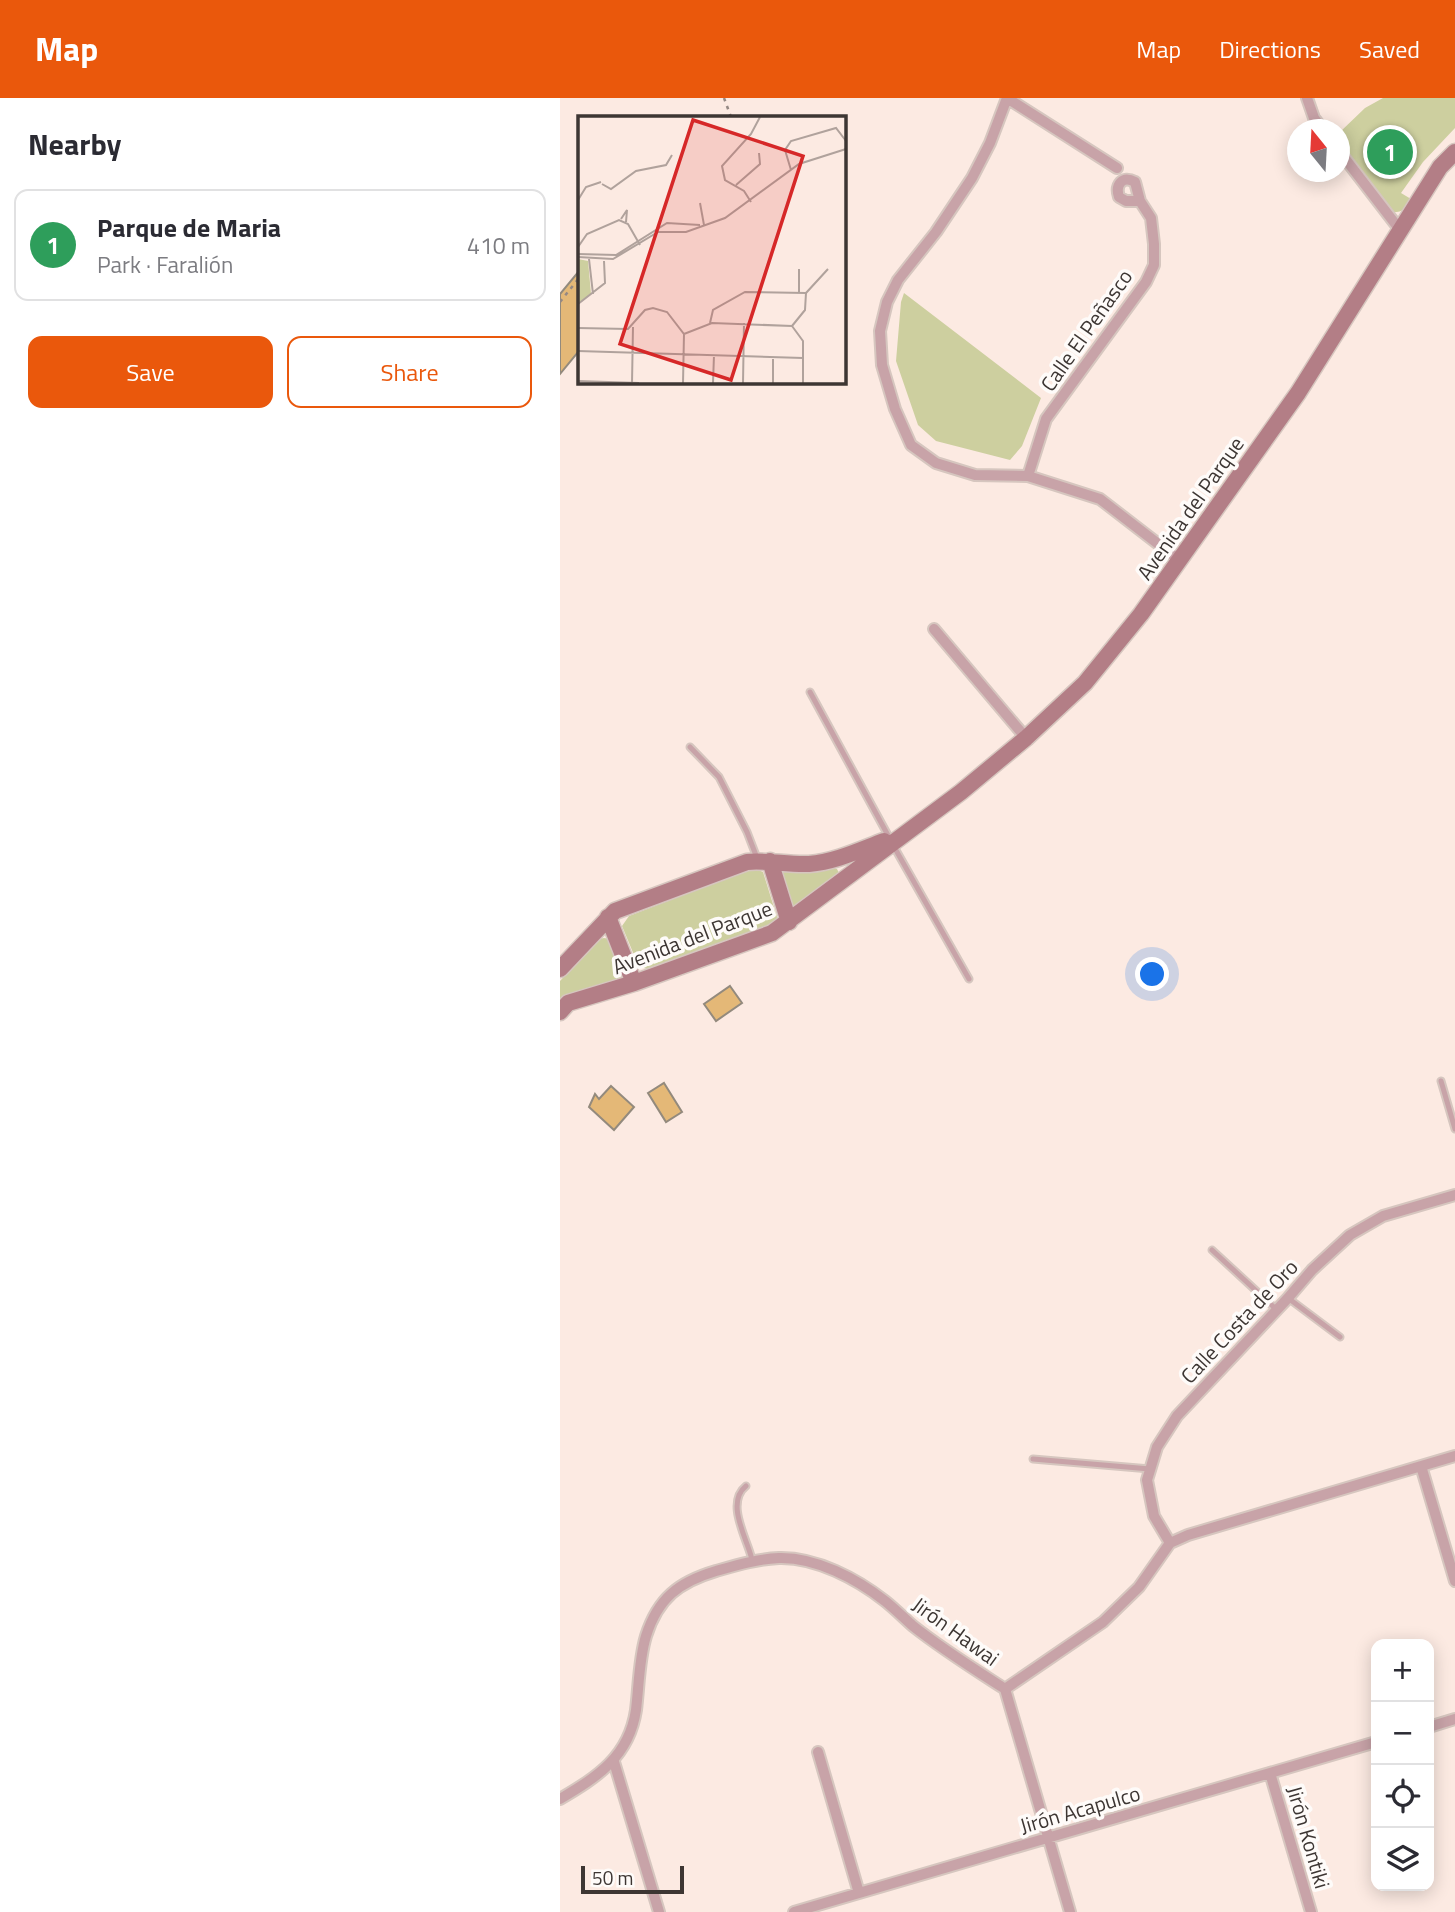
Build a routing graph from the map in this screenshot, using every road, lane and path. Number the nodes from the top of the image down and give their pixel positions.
1 (724, 98) edge
2 (1007, 98) edge
3 (1307, 98) edge
4 (731, 116) edge
5 (1315, 119) edge
6 (1455, 152) edge
7 (1350, 166) edge
8 (1117, 167) dead end
9 (1140, 201) junction
10 (1400, 230) junction
11 (578, 279) edge
12 (560, 302) edge
13 (1028, 476) junction
14 (1179, 560) junction
15 (934, 629) dead end
16 (810, 691) dead end
17 (1026, 738) junction
18 (690, 747) dead end
19 (894, 839) junction
20 (764, 861) junction
21 (608, 917) junction
22 (789, 922) junction
23 (560, 969) edge
24 (969, 979) dead end
25 (634, 983) junction
26 (560, 1012) edge
27 (1441, 1081) dead end
28 (1455, 1129) edge
29 (1455, 1195) edge
30 (1212, 1250) dead end
31 (1288, 1298) junction
32 (1277, 1310) junction
33 (1340, 1337) dead end
34 (1455, 1456) edge
35 (1032, 1459) dead end
36 (1421, 1466) junction
37 (1150, 1469) junction
38 (746, 1486) dead end
39 (1170, 1543) junction
40 (752, 1558) junction
41 (1455, 1581) edge
42 (1005, 1689) junction
43 (1455, 1719) edge
44 (1434, 1725) edge
45 (1371, 1743) edge
46 (818, 1752) dead end
47 (614, 1762) junction
48 (1270, 1773) junction
49 (560, 1799) edge
50 (1049, 1839) junction
51 (859, 1893) junction
52 (659, 1912) edge
53 (794, 1912) edge
54 (1070, 1912) edge
55 (1311, 1912) edge

1 - 4 path
2 - 8 street
2 - 13 street
3 - 5 street
6 - 10 street, Avenida del Parque
7 - 10 street
9 - 9 street, Calle El Peñasco
9 - 13 street, Calle El Peñasco
10 - 14 street, Avenida del Parque
11 - 12 path
13 - 14 street
14 - 17 street, Avenida del Parque
15 - 17 street
16 - 19 lane
17 - 19 street, Avenida del Parque
18 - 20 lane
19 - 20 street, Avenida del Parque
19 - 22 street, Avenida del Parque
19 - 24 lane
20 - 21 street, Avenida del Parque
20 - 22 street
21 - 23 street, Avenida del Parque
21 - 25 street
22 - 25 street, Avenida del Parque
25 - 26 street, Avenida del Parque
27 - 28 lane
29 - 31 street, Calle Costa de Oro
30 - 32 lane
31 - 32 street, Calle Costa de Oro
31 - 33 lane
32 - 37 street, Calle Costa de Oro
34 - 36 street
35 - 37 lane
36 - 39 street
36 - 41 street
37 - 39 street, Calle Costa de Oro
38 - 40 lane
39 - 42 street, Jirón Hawai
40 - 42 street, Jirón Hawai
40 - 47 street, Jirón Hawai
42 - 50 street
43 - 44 street
45 - 48 street, Jirón Acapulco
46 - 51 street
47 - 49 street
47 - 52 street
48 - 50 street, Jirón Acapulco
48 - 55 street, Jirón Kontiki
50 - 51 street, Jirón Acapulco
50 - 54 street
51 - 53 street, Jirón Acapulco

